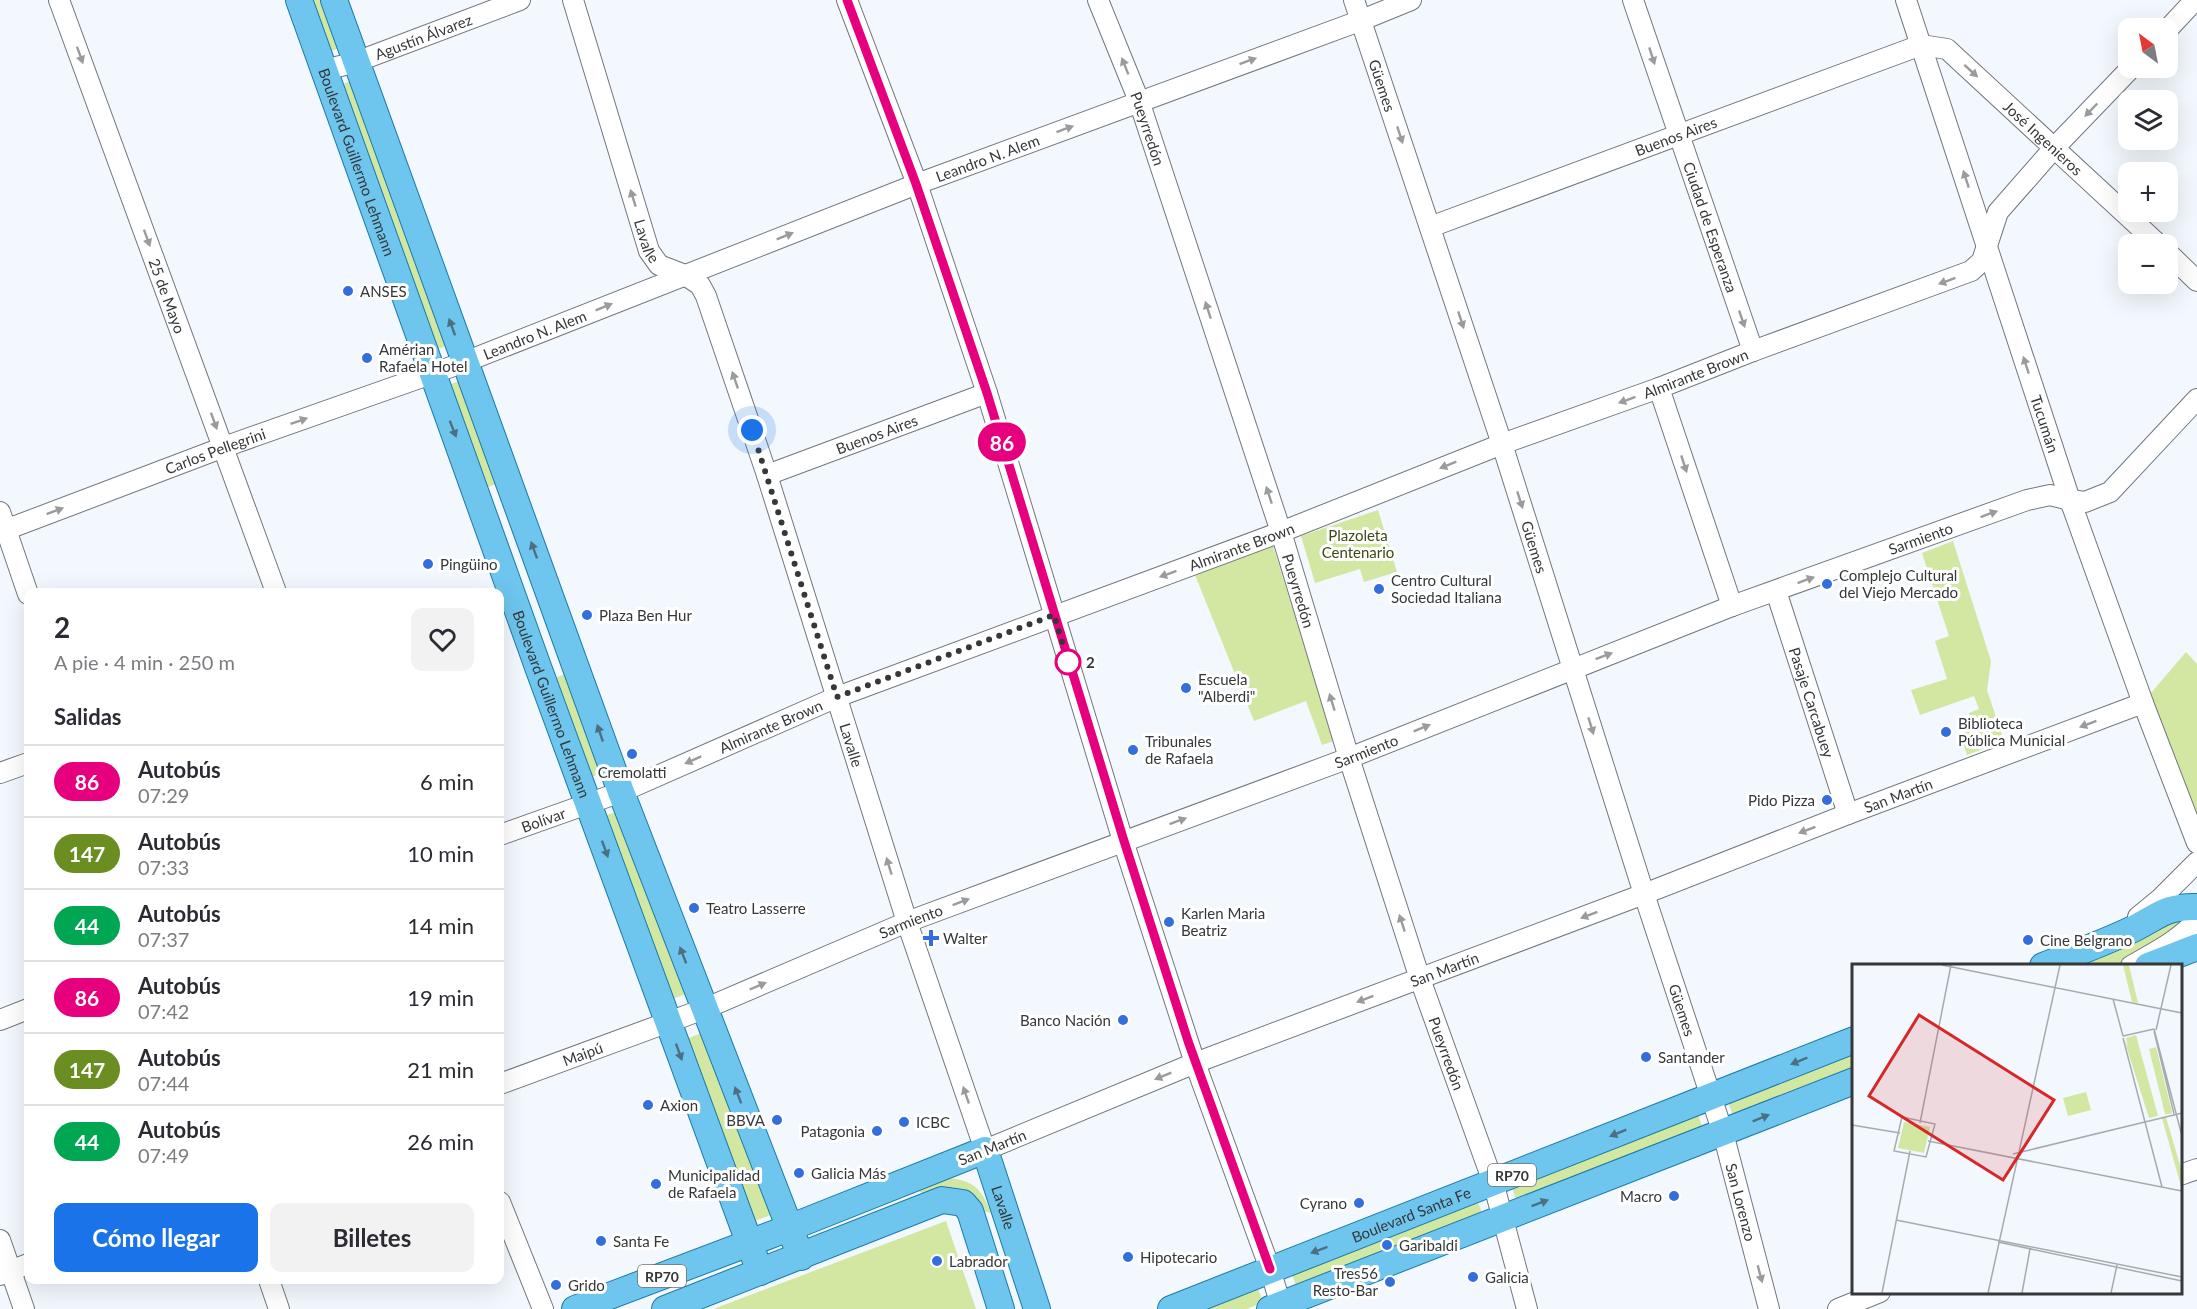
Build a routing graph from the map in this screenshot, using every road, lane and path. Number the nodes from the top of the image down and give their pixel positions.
1 (59, 0) edge
2 (299, 0) edge
3 (334, 0) edge
4 (520, 0) edge
5 (573, 0) edge
6 (847, 0) edge
7 (1098, 0) edge
8 (1354, 0) edge
9 (1411, 0) edge
10 (1633, 0) edge
11 (1906, 0) edge
12 (2195, 0) edge
13 (2178, 18) edge
14 (1362, 20) junction
15 (1922, 45) junction
16 (356, 62) junction
17 (325, 70) junction
18 (2121, 78) edge
19 (1139, 101) junction
20 (1678, 135) junction
21 (2055, 147) junction
22 (916, 184) junction
23 (1430, 228) junction
24 (2147, 234) edge
25 (1986, 243) junction
26 (2178, 263) edge
27 (685, 275) junction
28 (2197, 281) edge
29 (1753, 351) junction
30 (465, 362) junction
31 (432, 374) junction
32 (1659, 388) junction
33 (987, 393) junction
34 (2197, 399) edge
35 (1502, 444) junction
36 (224, 447) junction
37 (767, 475) junction
38 (512, 491) junction
39 (2070, 500) junction
40 (480, 502) junction
41 (2, 524) edge
42 (1281, 532) junction
43 (26, 588) edge
44 (275, 588) edge
45 (1776, 591) junction
46 (1732, 606) junction
47 (1054, 615) junction
48 (573, 656) junction
49 (538, 668) junction
50 (1573, 668) junction
51 (837, 697) junction
52 (2143, 703) junction
53 (1349, 758) junction
54 (24, 764) edge
55 (0, 773) edge
56 (621, 792) junction
57 (588, 804) junction
58 (1848, 814) junction
59 (504, 834) edge
60 (1124, 841) junction
61 (2197, 843) edge
62 (2197, 862) edge
63 (1644, 894) junction
64 (2197, 907) edge
65 (2197, 920) edge
66 (907, 922) junction
67 (2114, 937) junction
68 (2197, 947) edge
69 (2048, 964) edge
70 (2135, 964) edge
71 (2153, 964) edge
72 (1420, 979) junction
73 (704, 1009) junction
74 (24, 1011) edge
75 (0, 1020) edge
76 (668, 1022) junction
77 (1852, 1041) edge
78 (1195, 1063) junction
79 (504, 1082) edge
80 (1852, 1082) edge
81 (1711, 1096) junction
82 (1723, 1133) junction
83 (985, 1150) junction
84 (2197, 1169) edge
85 (2182, 1175) edge
86 (1493, 1182) junction
87 (504, 1212) edge
88 (1501, 1218) junction
89 (789, 1228) junction
90 (0, 1240) edge
91 (749, 1243) junction
92 (801, 1257) junction
93 (1270, 1269) junction
94 (13, 1270) edge
95 (760, 1272) junction
96 (270, 1284) edge
97 (1877, 1294) edge
98 (1278, 1308) edge
99 (24, 1309) edge
100 (279, 1309) edge
101 (543, 1309) edge
102 (575, 1309) edge
103 (665, 1309) edge
104 (1001, 1309) edge
105 (1037, 1309) edge
106 (1171, 1309) edge
107 (1527, 1309) edge
108 (1770, 1309) edge
109 (1838, 1309) edge

1 -> 36 street, 25 de Mayo
2 - 17 main road, Boulevard Guillermo Lehmann
3 - 16 main road
4 - 16 street, Agustín Álvarez
27 -> 5 street, Lavalle
6 - 22 street
19 -> 7 street, Pueyrredón
8 - 14 street, Güemes
9 - 14 street, Leandro N. Alem
10 -> 20 street, Ciudad de Esperanza
11 - 15 street, Tucumán
12 - 13 street
19 -> 14 street, Leandro N. Alem
14 -> 23 street, Güemes
15 - 20 street, Buenos Aires
15 -> 21 street, José Ingenieros
25 -> 15 street, Tucumán
16 - 17 street, Agustín Álvarez
30 -> 16 main road
17 - 31 main road, Boulevard Guillermo Lehmann
18 -> 21 street, Almirante Brown
22 -> 19 street, Leandro N. Alem
42 -> 19 street, Pueyrredón
20 - 23 street, Buenos Aires
20 -> 29 street, Ciudad de Esperanza
21 - 24 street, José Ingenieros
21 - 25 street, Almirante Brown
27 -> 22 street, Leandro N. Alem
22 - 33 street
23 -> 35 street, Güemes
25 -> 29 street, Almirante Brown
39 -> 25 street, Tucumán
26 - 28 street
30 -> 27 street, Leandro N. Alem
37 -> 27 street, Lavalle
29 - 32 street, Almirante Brown
30 - 31 street, Leandro N. Alem
30 - 38 main road
36 -> 31 street, Carlos Pellegrini
31 -> 40 main road, Boulevard Guillermo Lehmann
32 -> 35 street, Almirante Brown
32 -> 46 street
33 - 37 street, Buenos Aires
33 - 47 street
34 - 39 street, Sarmiento
35 -> 42 street, Almirante Brown
35 -> 50 street, Güemes
41 -> 36 street, Carlos Pellegrini
36 - 44 street, 25 de Mayo
37 - 51 street, Lavalle
38 - 40 main road
48 -> 38 main road
45 -> 39 street, Sarmiento
39 - 52 street, Tucumán
40 - 49 main road, Boulevard Guillermo Lehmann
41 - 43 street
42 -> 47 street, Almirante Brown
53 -> 42 street, Pueyrredón
45 - 46 street, Sarmiento
45 - 58 street, Pasaje Carcabuey
50 -> 46 street, Sarmiento
47 - 51 street, Almirante Brown
47 - 60 street
48 - 49 main road
56 -> 48 main road
49 - 57 main road, Boulevard Guillermo Lehmann
53 -> 50 street, Sarmiento
50 -> 63 street, Güemes
51 -> 56 street, Almirante Brown
66 -> 51 street, Lavalle
52 -> 58 street, San Martín
52 - 61 street, Tucumán
60 -> 53 street, Sarmiento
72 -> 53 street, Pueyrredón
54 - 55 street
56 - 57 street, Almirante Brown
73 -> 56 main road
57 - 59 street, Bolívar
57 -> 76 main road, Boulevard Guillermo Lehmann
58 -> 63 street, San Martín
66 -> 60 street, Sarmiento
60 - 78 street
62 - 67 street
63 -> 72 street, San Martín
63 - 81 street, Güemes
64 - 67 main road
65 - 70 street
73 -> 66 street, Sarmiento
83 -> 66 street, Lavalle
67 - 69 main road
68 - 71 main road
72 -> 78 street, San Martín
72 - 86 street, Pueyrredón
73 - 76 street, Sarmiento
89 -> 73 main road
74 - 75 street
76 - 79 street, Maipú
76 -> 91 main road, Boulevard Guillermo Lehmann
77 -> 81 main road, Boulevard Santa Fe / RP70
78 -> 83 street, San Martín
78 - 93 street
82 -> 80 main road, RP70
81 - 82 street, San Lorenzo
81 -> 86 main road, Boulevard Santa Fe / RP70
88 -> 82 main road, RP70
82 -> 108 street, San Lorenzo
83 - 89 main road, San Martín / RP70
83 - 105 main road, Lavalle
84 - 85 street
86 - 88 street, Pueyrredón
86 -> 93 main road, Boulevard Santa Fe / RP70
87 - 101 street
88 - 98 main road, RP70
88 - 107 street, Pueyrredón
89 - 91 main road, San Martín / RP70
89 - 92 main road
90 - 94 street
91 - 95 main road, Boulevard Guillermo Lehmann
91 - 102 main road, RP70
92 - 95 main road
92 - 104 main road
93 - 98 street
93 - 106 main road, Boulevard Santa Fe / RP70
94 - 99 street
95 - 103 main road
96 - 100 street
97 - 109 street

